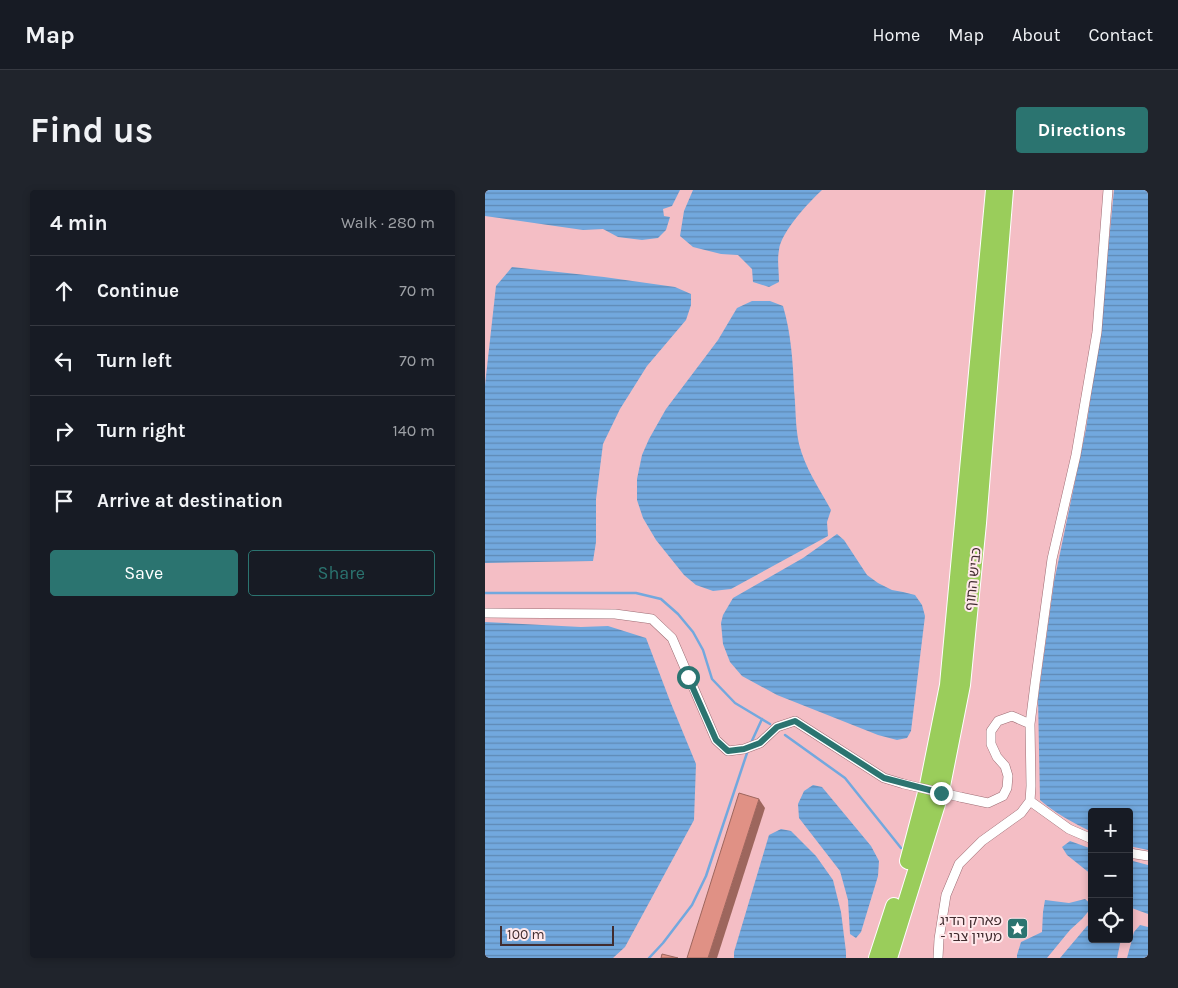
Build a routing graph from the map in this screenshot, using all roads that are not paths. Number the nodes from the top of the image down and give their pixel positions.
1 (994, 190) edge
2 (1005, 190) edge
3 (1108, 190) edge
4 (485, 613) edge
5 (1030, 724) junction
6 (1030, 802) junction
7 (1088, 837) edge
8 (1133, 853) edge
9 (1148, 856) edge
10 (877, 958) edge
11 (889, 958) edge
12 (939, 958) edge

1 - 10 highway, כביש החוף
2 - 11 highway, כביש החוף
3 - 5 street
4 - 5 street, bridge
5 - 6 street
6 - 7 street
6 - 12 street
8 - 9 street

